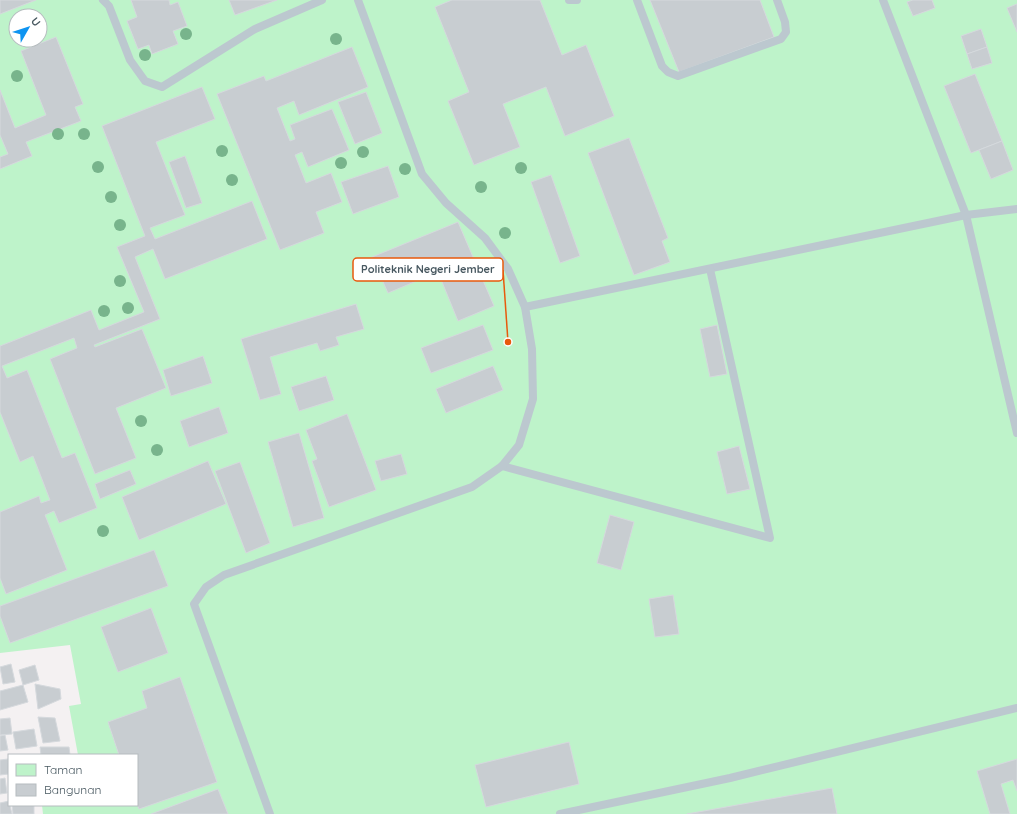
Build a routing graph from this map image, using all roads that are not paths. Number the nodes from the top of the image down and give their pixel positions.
1 (103, 0) edge
2 (322, 0) edge
3 (358, 0) edge
4 (569, 0) edge
5 (577, 0) edge
6 (637, 0) edge
7 (777, 0) edge
8 (883, 0) edge
9 (1017, 209) edge
10 (966, 215) junction
11 (710, 268) junction
12 (525, 307) junction
13 (1017, 433) edge
14 (502, 466) junction
15 (1017, 708) edge
16 (270, 814) edge
17 (560, 814) edge

1 - 2 lane
3 - 12 lane
4 - 5 lane
6 - 7 lane
8 - 10 lane
9 - 10 lane
10 - 11 lane
10 - 13 lane
11 - 12 lane
11 - 14 lane
12 - 14 lane
14 - 16 lane
15 - 17 lane

